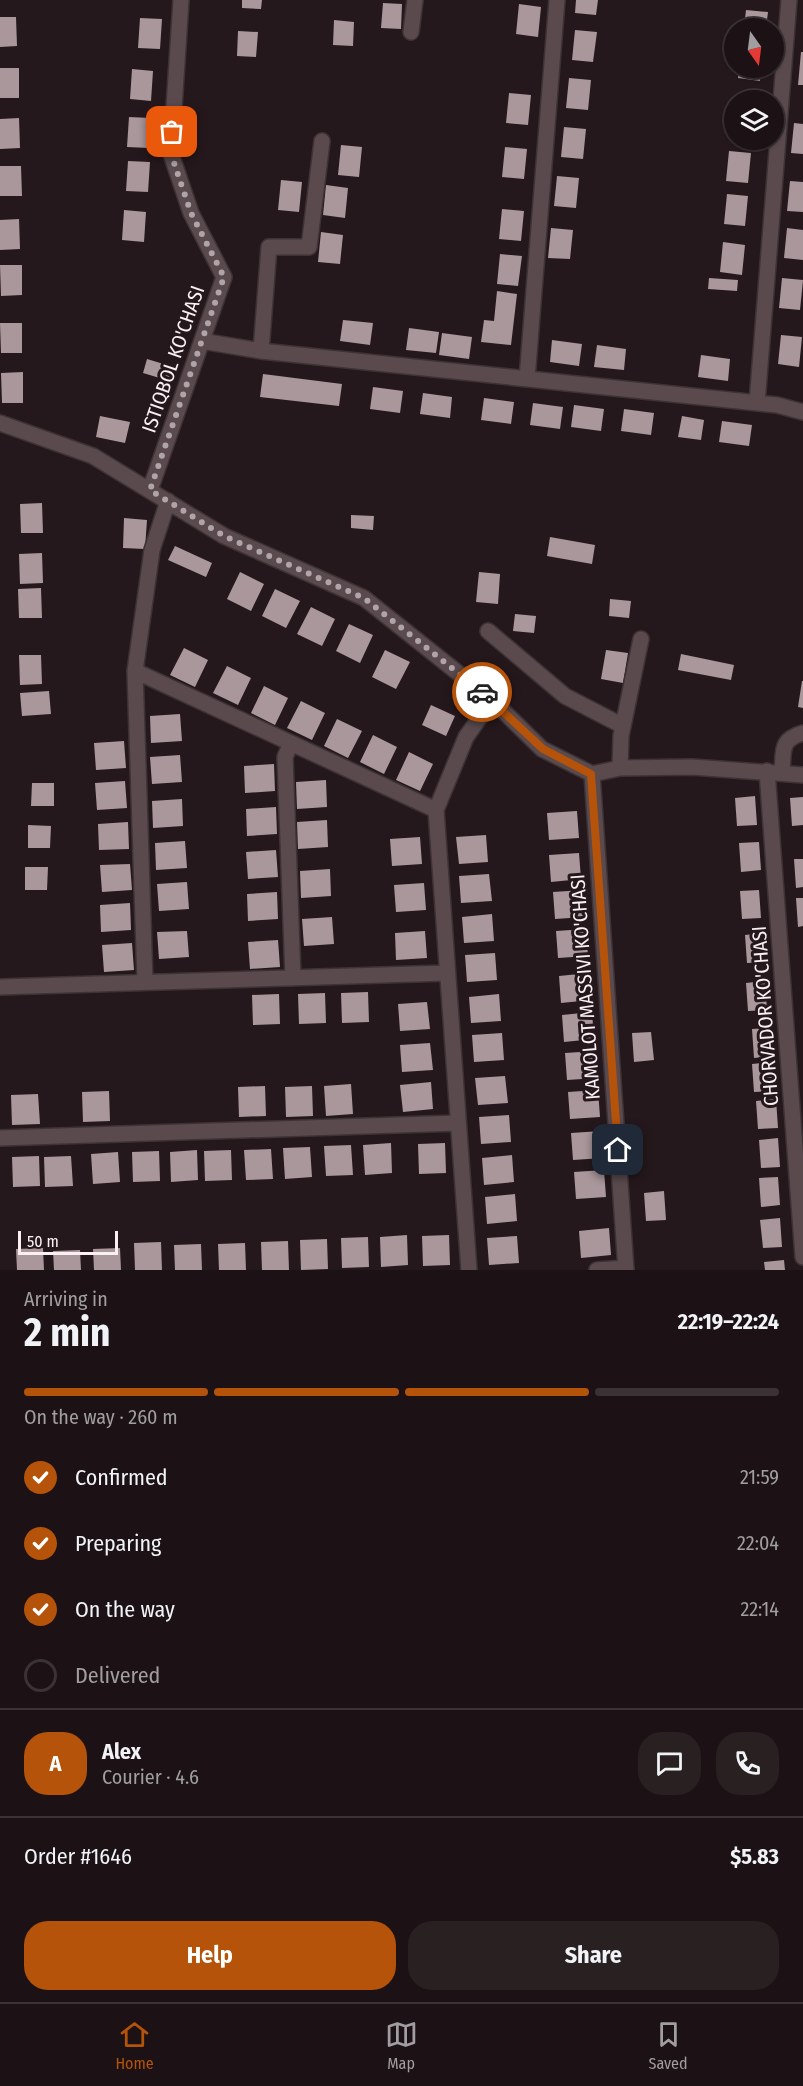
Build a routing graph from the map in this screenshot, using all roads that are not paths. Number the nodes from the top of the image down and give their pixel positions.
1 (181, 0) edge
2 (415, 0) edge
3 (557, 0) edge
4 (789, 0) edge
5 (411, 32) dead end
6 (322, 141) dead end
7 (202, 341) junction
8 (261, 351) junction
9 (527, 379) junction
10 (757, 403) junction
11 (803, 412) edge
12 (0, 423) edge
13 (150, 490) junction
14 (168, 501) junction
15 (488, 630) dead end
16 (641, 639) dead end
17 (135, 671) junction
18 (492, 700) junction
19 (622, 731) junction
20 (803, 733) edge
21 (291, 743) junction
22 (620, 760) junction
23 (778, 768) junction
24 (591, 774) junction
25 (803, 775) edge
26 (436, 810) junction
27 (447, 973) junction
28 (293, 978) junction
29 (145, 982) junction
30 (0, 987) edge
31 (458, 1123) junction
32 (0, 1138) edge
33 (803, 1257) edge
34 (626, 1269) edge
35 (469, 1270) edge
36 (597, 1270) edge

1 - 7 street, ISTIQBOL KO'CHASI
2 - 5 street
3 - 9 street
4 - 10 street
6 - 8 street
7 - 8 street
7 - 13 street, ISTIQBOL KO'CHASI
8 - 9 street
9 - 10 street
10 - 11 street
12 - 13 street
13 - 14 street
14 - 17 street
14 - 18 street
15 - 19 street
16 - 19 street
17 - 21 street
17 - 29 street
18 - 24 street
18 - 26 street
19 - 22 street
20 - 23 street, CHORVADOR KO'CHASI
21 - 26 street
21 - 28 street
22 - 23 street
22 - 24 street
23 - 25 street
23 - 33 street, CHORVADOR KO'CHASI
24 - 34 street, KAMOLOT MASSIVI KO'CHASI
26 - 27 street
27 - 28 street
27 - 31 street
28 - 29 street
29 - 30 street
31 - 32 street
31 - 35 street
34 - 36 street

